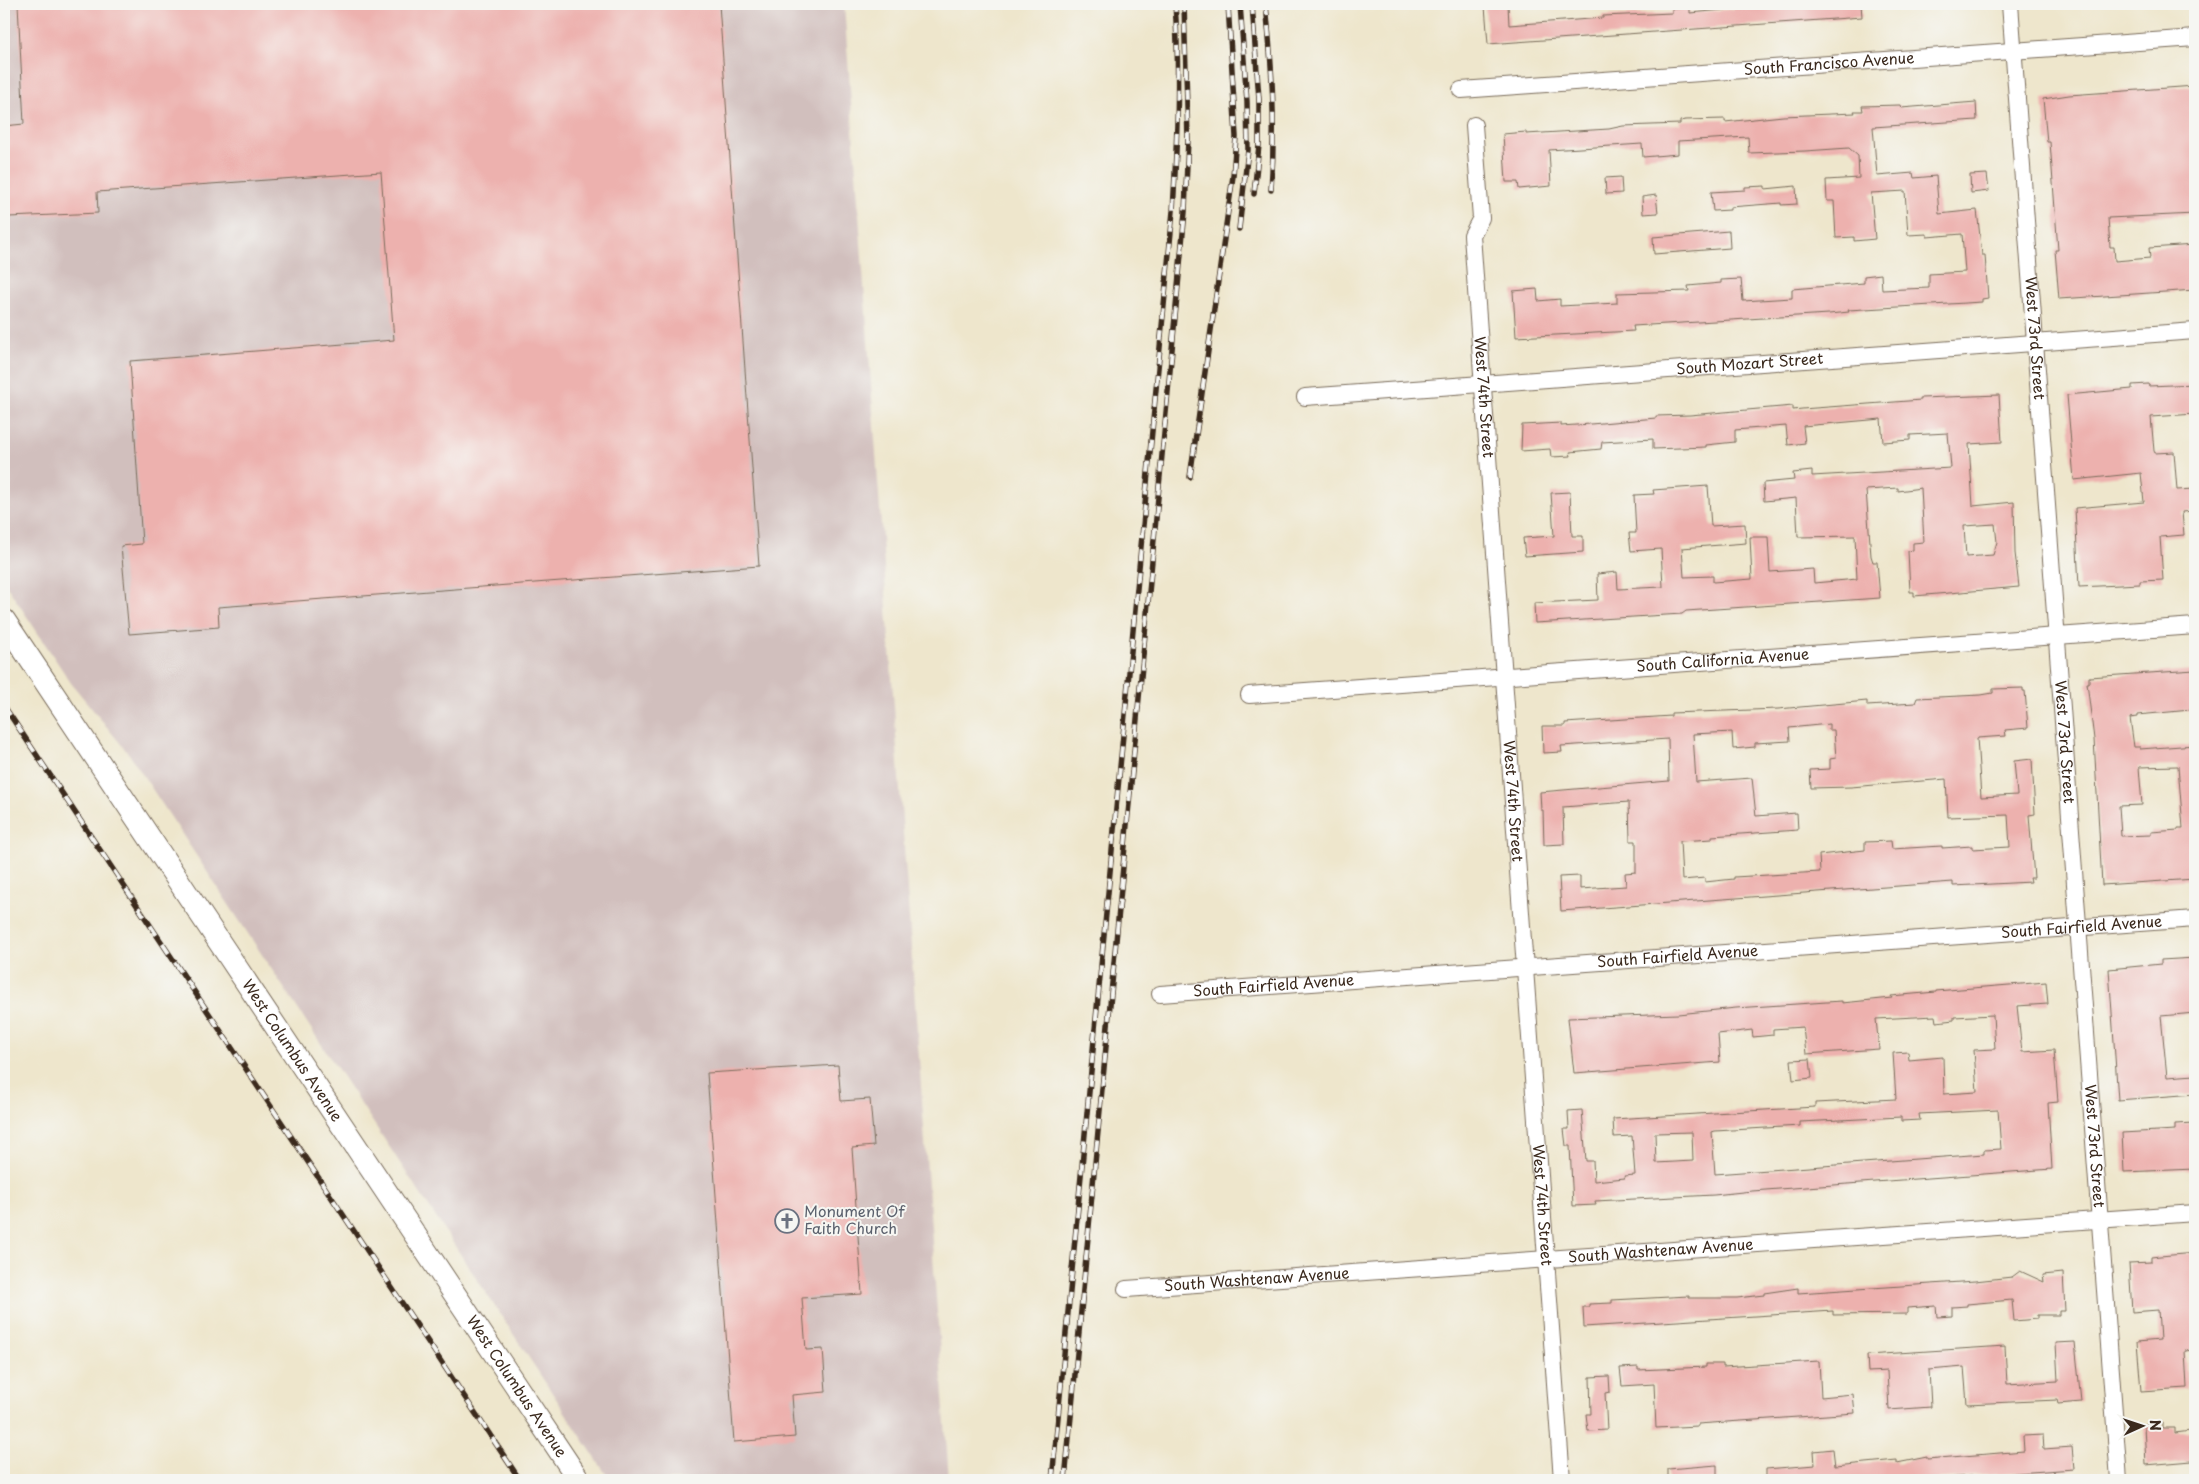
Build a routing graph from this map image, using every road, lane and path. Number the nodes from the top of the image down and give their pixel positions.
1 (2010, 4) edge
2 (2195, 38) edge
3 (2013, 52) junction
4 (1461, 90) dead end
5 (1474, 125) dead end
6 (2195, 331) edge
7 (2035, 343) junction
8 (1482, 384) junction
9 (1304, 397) dead end
10 (4, 620) edge
11 (2195, 626) edge
12 (2056, 636) junction
13 (1504, 676) junction
14 (1249, 694) dead end
15 (2195, 918) edge
16 (2078, 927) junction
17 (1524, 967) junction
18 (1160, 994) dead end
19 (2195, 1213) edge
20 (2100, 1220) junction
21 (1546, 1260) junction
22 (1126, 1289) dead end
23 (579, 1480) edge
24 (1562, 1480) edge
25 (2119, 1480) edge

1 - 3 street, West 73rd Street
2 - 3 street, South Francisco Avenue
3 - 4 street, South Francisco Avenue
3 - 7 street, West 73rd Street
5 - 8 street, West 74th Street
6 - 7 street, South Mozart Street
7 - 8 street, South Mozart Street
7 - 12 street, West 73rd Street
8 - 9 street, South Mozart Street
8 - 13 street, West 74th Street
10 - 23 main road, West Columbus Avenue
11 - 12 street, South California Avenue
12 - 13 street, South California Avenue
12 - 16 street, West 73rd Street
13 - 14 street, South California Avenue
13 - 17 street, West 74th Street
15 - 16 street, South Fairfield Avenue
16 - 17 street, South Fairfield Avenue
16 - 20 street, West 73rd Street
17 - 18 street, South Fairfield Avenue
17 - 21 street, West 74th Street
19 - 20 street, South Washtenaw Avenue
20 - 21 street, South Washtenaw Avenue
20 - 25 street, West 73rd Street
21 - 22 street, South Washtenaw Avenue
21 - 24 street, West 74th Street

